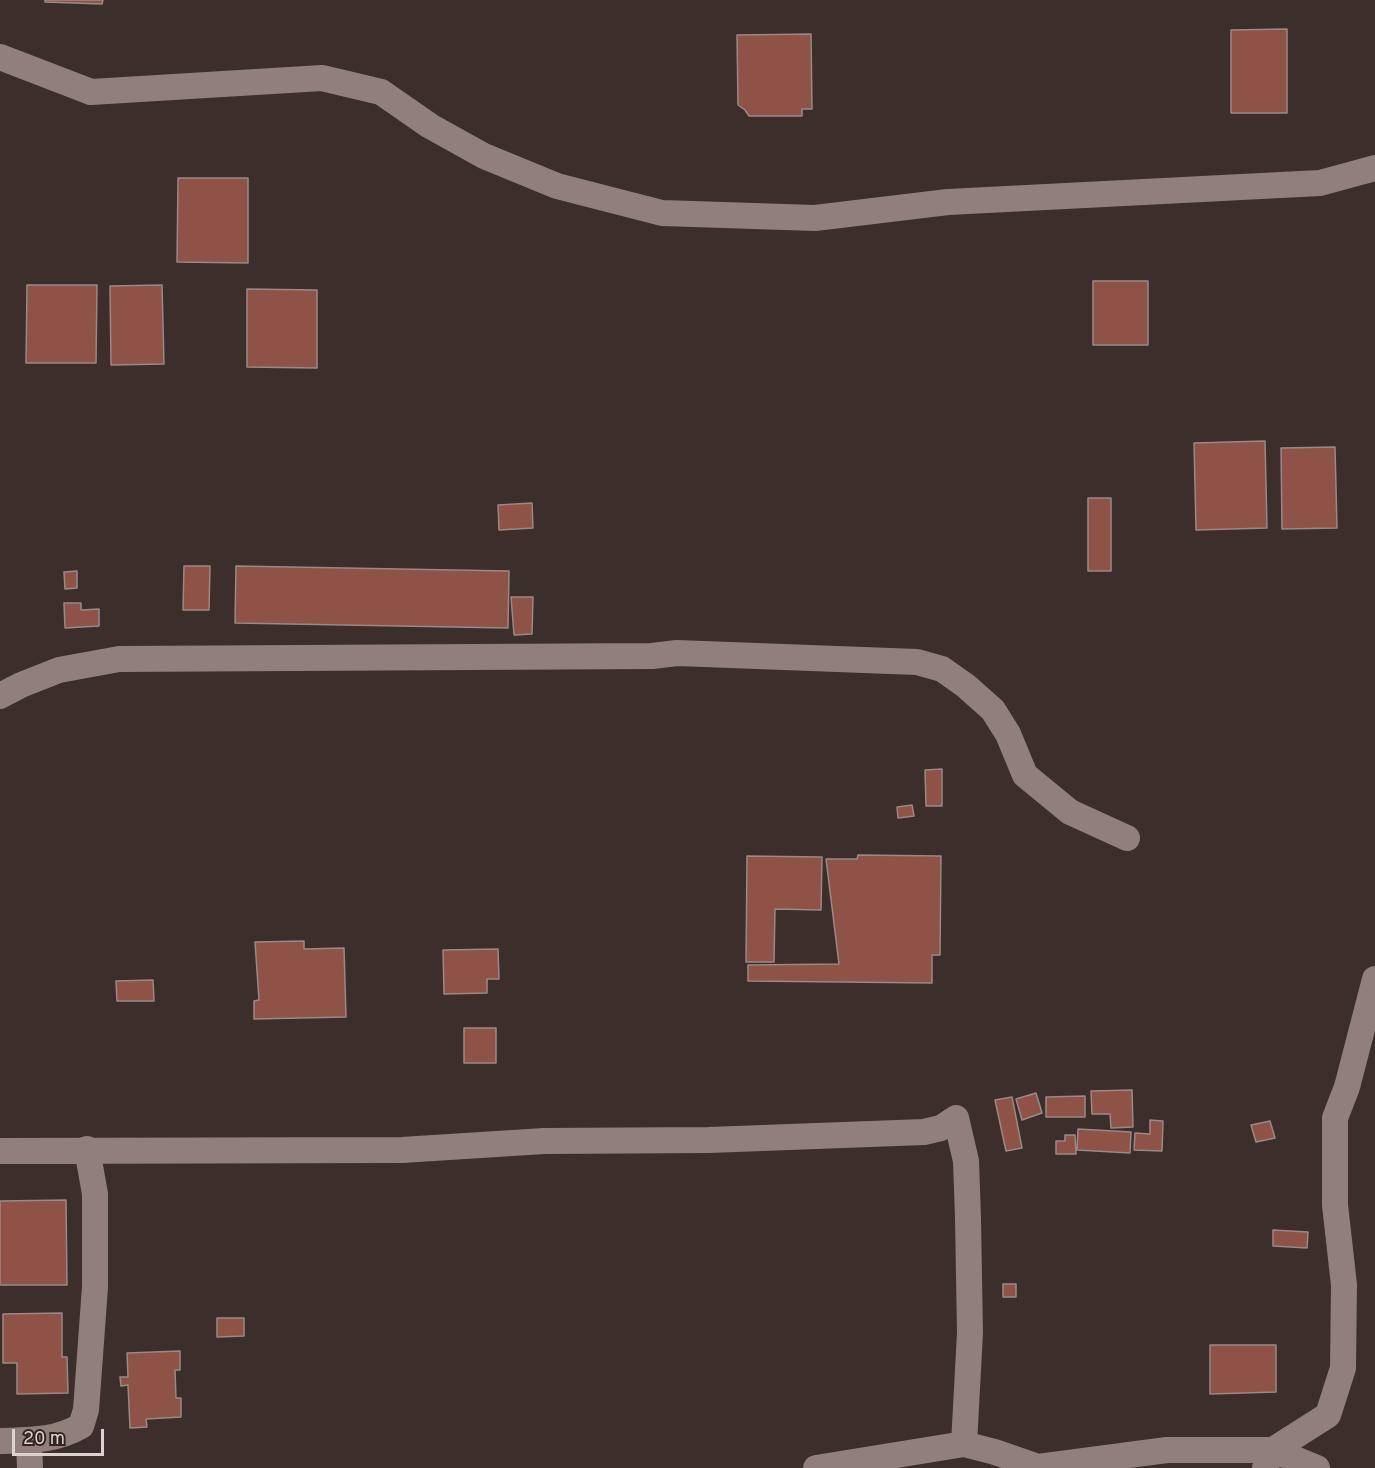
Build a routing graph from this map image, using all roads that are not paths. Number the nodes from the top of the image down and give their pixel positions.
1 (0, 57) edge
2 (1375, 168) edge
3 (0, 696) edge
4 (1127, 838) dead end
5 (1375, 979) edge
6 (87, 1149) junction
7 (0, 1151) edge
8 (29, 1440) junction
9 (0, 1441) edge
10 (964, 1444) junction
11 (1269, 1459) edge
12 (30, 1468) edge
13 (816, 1468) edge
14 (1317, 1468) edge

1 - 2 street
3 - 4 street
5 - 11 street
6 - 7 street
6 - 8 street
6 - 10 street
8 - 9 street
8 - 12 street
10 - 11 street
10 - 13 street
11 - 14 street

